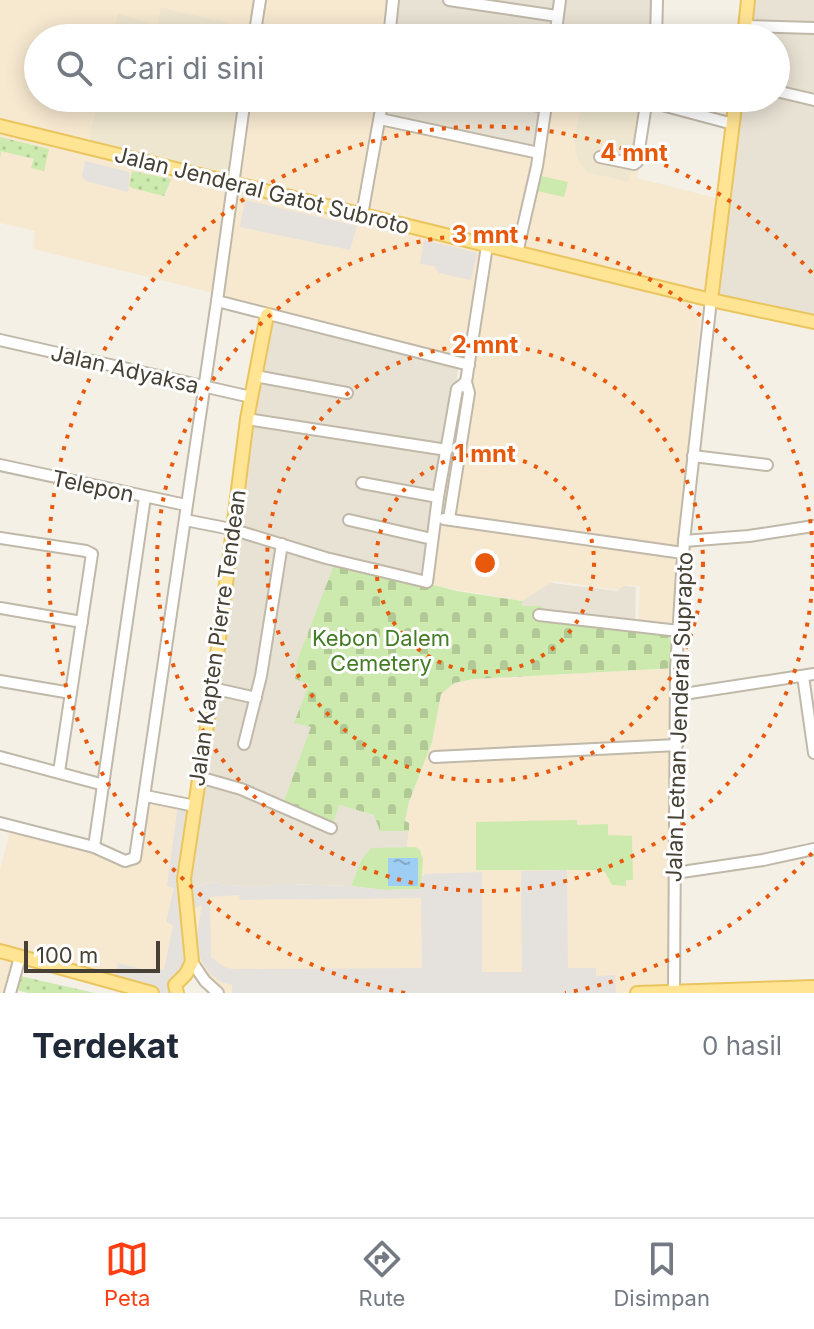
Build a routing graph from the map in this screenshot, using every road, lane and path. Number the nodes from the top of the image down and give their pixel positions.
1 (258, 0) edge
2 (393, 0) edge
3 (449, 0) edge
4 (560, 0) edge
5 (657, 0) edge
6 (748, 0) edge
7 (557, 16) junction
8 (255, 24) edge
9 (390, 24) edge
10 (556, 24) edge
11 (656, 24) edge
12 (745, 24) edge
13 (814, 28) edge
14 (790, 29) edge
15 (790, 94) edge
16 (814, 100) edge
17 (243, 112) edge
18 (381, 112) edge
19 (546, 112) edge
20 (645, 112) edge
21 (690, 112) edge
22 (734, 112) edge
23 (380, 119) junction
24 (733, 124) junction
25 (0, 126) edge
26 (539, 153) junction
27 (600, 157) dead end
28 (232, 183) junction
29 (362, 215) junction
30 (487, 246) junction
31 (517, 253) junction
32 (711, 300) junction
33 (217, 301) junction
34 (267, 315) junction
35 (814, 322) edge
36 (0, 340) edge
37 (469, 365) junction
38 (255, 376) junction
39 (466, 382) junction
40 (205, 387) junction
41 (347, 393) dead end
42 (251, 397) junction
43 (247, 419) junction
44 (447, 450) junction
45 (693, 456) junction
46 (0, 465) edge
47 (767, 465) dead end
48 (362, 483) dead end
49 (145, 497) junction
50 (438, 497) junction
51 (186, 505) junction
52 (435, 518) junction
53 (449, 519) junction
54 (185, 520) junction
55 (349, 520) dead end
56 (814, 526) edge
57 (231, 529) junction
58 (0, 538) edge
59 (432, 539) junction
60 (684, 541) junction
61 (282, 544) junction
62 (683, 553) junction
63 (0, 608) edge
64 (539, 615) dead end
65 (82, 622) junction
66 (679, 631) junction
67 (809, 675) edge
68 (0, 681) edge
69 (212, 688) junction
70 (71, 693) junction
71 (677, 695) junction
72 (256, 698) junction
73 (244, 744) dead end
74 (677, 745) junction
75 (814, 753) edge
76 (0, 757) edge
77 (435, 757) dead end
78 (59, 772) junction
79 (199, 777) junction
80 (104, 785) junction
81 (146, 796) junction
82 (195, 806) junction
83 (0, 823) edge
84 (331, 828) dead end
85 (94, 847) junction
86 (814, 849) edge
87 (675, 873) junction
88 (0, 951) edge
89 (20, 957) junction
90 (192, 962) junction
91 (814, 987) edge
92 (674, 992) edge
93 (10, 993) edge
94 (152, 993) edge
95 (177, 993) edge
96 (218, 993) edge
97 (637, 993) edge

1 - 8 street
2 - 9 street
3 - 7 street
4 - 7 street
5 - 11 street
6 - 12 main road
7 - 10 street
13 - 14 street
15 - 16 street
17 - 28 street
18 - 23 street
19 - 26 street
20 - 27 street
21 - 24 street
22 - 24 main road
23 - 26 street
23 - 29 street
24 - 32 main road
25 - 28 main road, Jalan Jenderal Gatot Subroto
26 - 31 street
28 - 29 main road, Jalan Jenderal Gatot Subroto
28 - 33 street
29 - 30 main road, Jalan Jenderal Gatot Subroto
30 - 31 main road, Jalan Jenderal Gatot Subroto
30 - 37 street
31 - 32 main road, Jalan Jenderal Gatot Subroto
32 - 35 main road, Jalan Jenderal Gatot Subroto
32 - 45 street, Jalan Letnan Jenderal Suprapto
33 - 34 street
33 - 40 street
34 - 37 street
34 - 38 main road, Jalan Kapten Pierre Tendean
36 - 40 street, Jalan Adyaksa
37 - 39 street
38 - 41 street
38 - 42 main road, Jalan Kapten Pierre Tendean
39 - 44 street
39 - 53 street
40 - 42 street, Jalan Adyaksa
40 - 51 street
42 - 43 main road, Jalan Kapten Pierre Tendean
43 - 44 street
43 - 57 main road, Jalan Kapten Pierre Tendean
44 - 50 street
45 - 47 street
45 - 60 street, Jalan Letnan Jenderal Suprapto
46 - 49 street, Telepon
48 - 50 street
49 - 51 street, Telepon
49 - 80 street
50 - 52 street
51 - 54 street
52 - 53 street
52 - 59 street
53 - 62 street
54 - 57 street
54 - 81 street
55 - 59 street
56 - 60 street
57 - 61 street
57 - 69 main road, Jalan Kapten Pierre Tendean
58 - 65 street
59 - 61 street
60 - 62 street, Jalan Letnan Jenderal Suprapto
61 - 72 street
62 - 66 street, Jalan Letnan Jenderal Suprapto
63 - 65 street
64 - 66 street
65 - 70 street
66 - 71 street, Jalan Letnan Jenderal Suprapto
67 - 71 street
67 - 75 street
68 - 70 street
69 - 72 street
69 - 79 main road, Jalan Kapten Pierre Tendean
70 - 78 street
71 - 74 street, Jalan Letnan Jenderal Suprapto
72 - 73 street
74 - 77 street
74 - 87 street, Jalan Letnan Jenderal Suprapto
76 - 78 street
78 - 80 street
79 - 82 main road, Jalan Kapten Pierre Tendean
79 - 84 street
80 - 85 street
81 - 82 street
81 - 85 street
82 - 90 main road, Jalan Kapten Pierre Tendean
83 - 85 street
86 - 87 street
87 - 92 street, Jalan Letnan Jenderal Suprapto
88 - 89 main road
89 - 93 street
89 - 94 main road
90 - 95 main road
90 - 96 street
91 - 92 main road
92 - 97 main road

